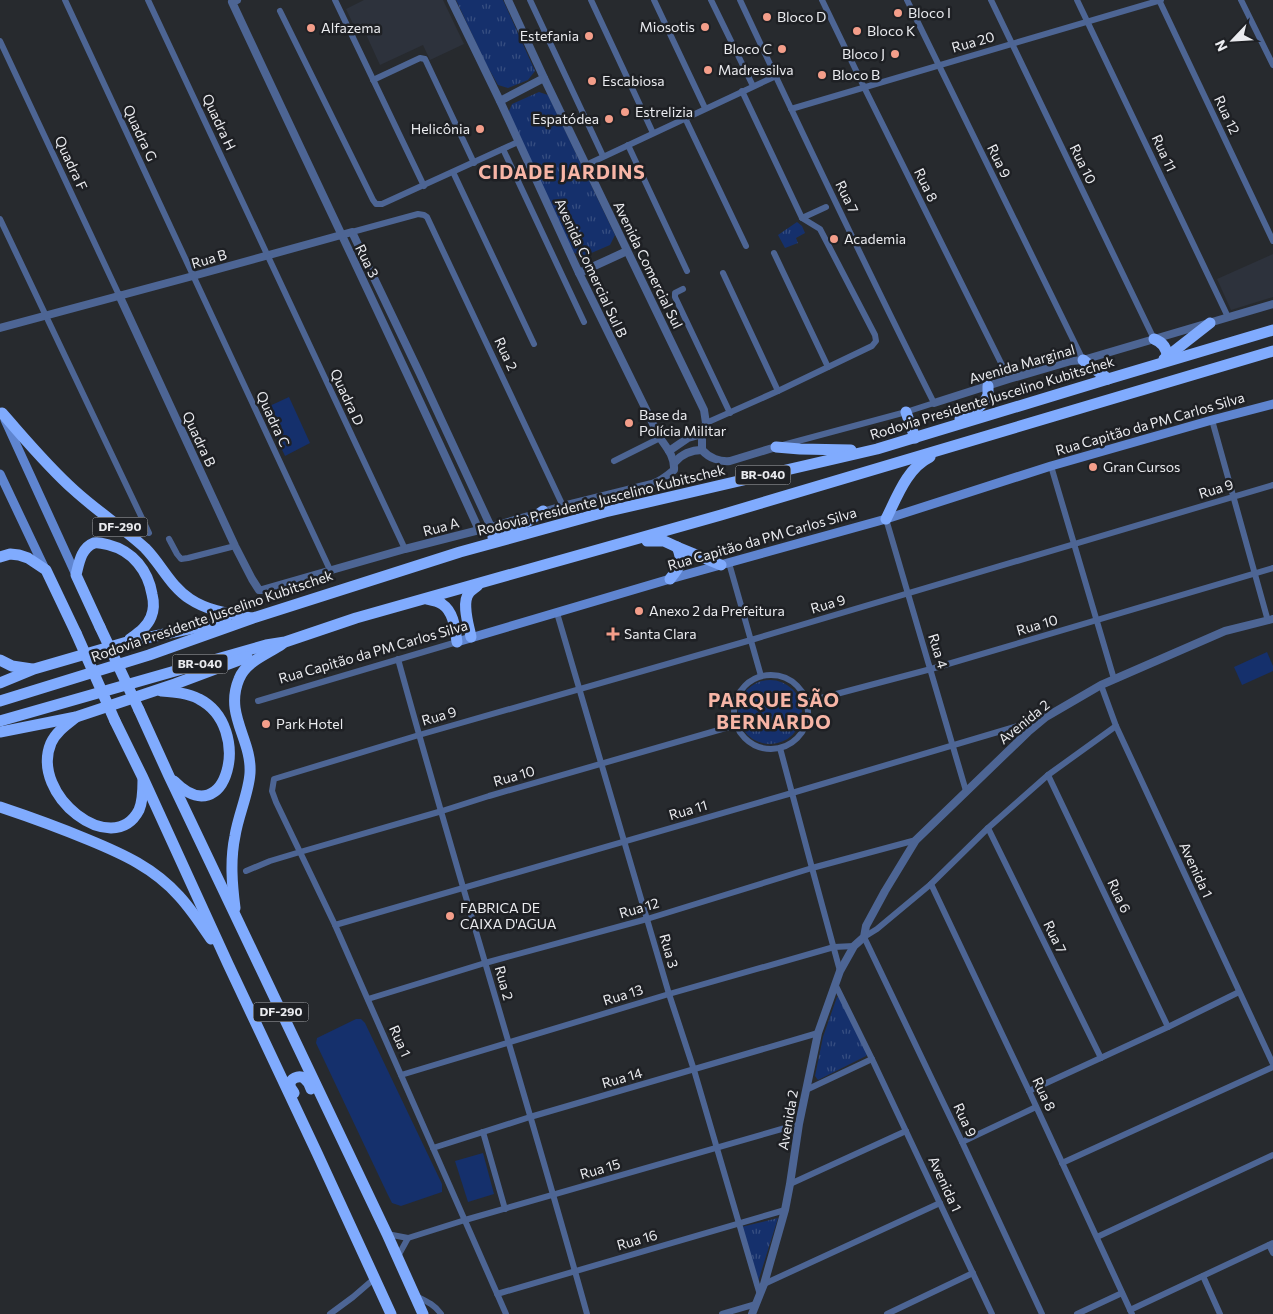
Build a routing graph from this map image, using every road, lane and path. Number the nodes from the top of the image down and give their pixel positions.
1 (65, 0) edge
2 (148, 0) edge
3 (335, 0) edge
4 (450, 0) edge
5 (508, 0) edge
6 (530, 0) edge
7 (592, 0) edge
8 (654, 0) edge
9 (711, 0) edge
10 (740, 0) edge
11 (822, 0) edge
12 (907, 0) edge
13 (990, 0) edge
14 (1077, 0) edge
15 (1160, 0) edge
16 (1241, 0) edge
17 (233, 1) edge
18 (280, 11) dead end
19 (1088, 22) junction
20 (0, 42) edge
21 (1011, 44) junction
22 (938, 65) junction
23 (1273, 65) edge
24 (776, 76) junction
25 (544, 78) junction
26 (373, 80) junction
27 (753, 86) junction
28 (864, 87) junction
29 (742, 92) junction
30 (500, 101) junction
31 (705, 108) junction
32 (791, 109) junction
33 (685, 118) junction
34 (654, 133) junction
35 (518, 142) junction
36 (628, 145) junction
37 (502, 149) junction
38 (604, 156) junction
39 (474, 163) junction
40 (586, 164) junction
41 (453, 172) junction
42 (424, 186) junction
43 (826, 207) dead end
44 (424, 215) joint
45 (802, 218) junction
46 (0, 220) edge
47 (352, 232) junction
48 (341, 235) junction
49 (1273, 241) edge
50 (746, 246) dead end
51 (627, 251) junction
52 (774, 252) dead end
53 (267, 255) junction
54 (687, 271) dead end
55 (579, 273) junction
56 (723, 273) dead end
57 (193, 276) junction
58 (683, 289) dead end
59 (119, 295) junction
60 (1273, 304) edge
61 (45, 316) junction
62 (1228, 317) junction
63 (584, 322) dead end
64 (1210, 323) junction
65 (0, 328) edge
66 (1273, 330) edge
67 (1154, 339) junction
68 (534, 344) dead end
69 (1273, 352) edge
70 (1083, 360) junction
71 (1163, 360) junction
72 (828, 367) junction
73 (420, 374) junction
74 (410, 379) junction
75 (1008, 379) junction
76 (1108, 379) junction
77 (988, 386) junction
78 (778, 392) junction
79 (934, 403) junction
80 (1273, 404) edge
81 (1, 411) edge
82 (906, 412) junction
83 (730, 413) junction
84 (1212, 420) junction
85 (706, 423) junction
86 (946, 428) junction
87 (702, 434) junction
88 (660, 438) junction
89 (915, 438) junction
90 (776, 447) junction
91 (948, 448) junction
92 (877, 449) junction
93 (669, 450) junction
94 (702, 450) junction
95 (614, 461) dead end
96 (675, 462) junction
97 (1051, 466) junction
98 (0, 474) edge
99 (1273, 485) edge
100 (1234, 497) junction
101 (563, 506) junction
102 (543, 511) junction
103 (886, 519) junction
104 (491, 527) junction
105 (479, 530) junction
106 (149, 534) dead end
107 (169, 539) dead end
108 (628, 541) junction
109 (1075, 544) junction
110 (235, 546) junction
111 (677, 547) junction
112 (405, 550) junction
113 (460, 552) junction
114 (0, 557) edge
115 (725, 564) junction
116 (1273, 568) edge
117 (46, 570) junction
118 (330, 572) junction
119 (1255, 573) junction
120 (76, 575) junction
121 (670, 580) junction
122 (480, 584) junction
123 (262, 590) joint
124 (908, 593) junction
125 (427, 599) junction
126 (558, 612) junction
127 (252, 618) junction
128 (1096, 620) junction
129 (1271, 620) edge
130 (471, 637) junction
131 (751, 640) junction
132 (127, 642) junction
133 (285, 642) junction
134 (457, 642) junction
135 (398, 659) junction
136 (0, 660) edge
137 (34, 669) junction
138 (930, 669) junction
139 (761, 676) junction
140 (1114, 679) junction
141 (0, 684) edge
142 (1101, 684) junction
143 (579, 690) junction
144 (154, 691) junction
145 (0, 701) edge
146 (258, 701) dead end
147 (806, 702) junction
148 (76, 717) junction
149 (1046, 717) junction
150 (0, 721) edge
151 (736, 725) junction
152 (1116, 726) junction
153 (0, 732) edge
154 (419, 735) junction
155 (953, 746) junction
156 (780, 748) junction
157 (602, 764) junction
158 (1048, 775) junction
159 (169, 776) junction
160 (143, 778) junction
161 (274, 779) joint
162 (966, 791) junction
163 (792, 793) junction
164 (0, 807) edge
165 (442, 812) junction
166 (988, 828) junction
167 (916, 840) junction
168 (624, 842) junction
169 (300, 852) junction
170 (812, 868) junction
171 (246, 871) dead end
172 (931, 884) junction
173 (463, 887) junction
174 (236, 918) junction
175 (647, 919) junction
176 (335, 925) junction
177 (864, 937) junction
178 (854, 946) junction
179 (834, 947) junction
180 (485, 963) junction
181 (228, 964) junction
182 (840, 971) junction
183 (835, 984) junction
184 (1239, 992) junction
185 (668, 994) junction
186 (368, 1000) junction
187 (1168, 1027) junction
188 (818, 1033) junction
189 (508, 1042) junction
190 (1101, 1058) junction
191 (872, 1059) junction
192 (1273, 1066) edge
193 (694, 1070) junction
194 (401, 1075) junction
195 (806, 1090) junction
196 (1029, 1091) junction
197 (1036, 1107) junction
198 (530, 1117) junction
199 (799, 1124) junction
200 (906, 1131) junction
201 (483, 1132) junction
202 (340, 1137) junction
203 (962, 1142) junction
204 (433, 1148) junction
205 (717, 1148) junction
206 (317, 1153) junction
207 (1273, 1155) edge
208 (1062, 1163) junction
209 (790, 1184) junction
210 (554, 1196) junction
211 (940, 1203) junction
212 (505, 1209) junction
213 (785, 1210) junction
214 (465, 1220) junction
215 (738, 1224) junction
216 (387, 1234) junction
217 (1097, 1237) junction
218 (408, 1238) junction
219 (1271, 1244) edge
220 (1273, 1254) edge
221 (397, 1258) junction
222 (575, 1271) junction
223 (973, 1273) junction
224 (1203, 1276) junction
225 (374, 1278) junction
226 (764, 1284) junction
227 (1122, 1293) junction
228 (497, 1294) junction
229 (760, 1295) junction
230 (415, 1296) junction
231 (756, 1304) junction
232 (1131, 1312) edge
233 (330, 1314) edge
234 (391, 1314) edge
235 (424, 1314) edge
236 (441, 1314) edge
237 (506, 1314) edge
238 (587, 1314) edge
239 (722, 1314) edge
240 (752, 1314) edge
241 (887, 1314) edge
242 (992, 1314) edge
243 (1042, 1314) edge
244 (1077, 1314) edge
245 (1220, 1314) edge

1 - 57 street, Quadra G
2 - 53 street, Quadra H
3 - 26 street
4 - 30 street, Avenida Comercial Sul B
5 - 25 street, Avenida Comercial Sul
6 - 38 street
7 - 34 street
8 - 31 street
9 - 27 street
10 - 24 street, Rua 7
11 - 28 street, Rua 8
12 - 22 street, Rua 9
13 - 21 street, Rua 10
14 - 19 street, Rua 11
15 - 19 street, Rua 20
15 - 49 street, Rua 12
16 - 23 street
17 - 48 street, Rua 3
18 - 42 street
19 - 21 street, Rua 20
19 - 62 street, Rua 11
20 - 59 street, Quadra F
21 - 22 street, Rua 20
21 - 67 street, Rua 10
22 - 28 street, Rua 20
22 - 70 street, Rua 9
24 - 27 street
24 - 32 street, Rua 7
25 - 30 street
25 - 40 street, Avenida Comercial Sul
26 - 39 street
26 - 42 street
27 - 29 street
28 - 32 street, Rua 20
28 - 75 street, Rua 8
29 - 31 street
29 - 45 street
30 - 35 street, Avenida Comercial Sul B
31 - 33 street
32 - 79 street, Rua 7
33 - 34 street
33 - 50 street
34 - 36 street
35 - 37 street
35 - 55 street, Avenida Comercial Sul B
36 - 38 street
36 - 54 street
37 - 39 street
37 - 63 street
38 - 40 street
39 - 41 street
40 - 51 street, Avenida Comercial Sul
41 - 42 street
41 - 68 street
43 - 45 street
44 - 47 street, Rua B
44 - 101 street, Rua 2
45 - 72 street
46 - 61 street
47 - 48 street, Rua B
47 - 73 street, Rua 3
48 - 53 street, Rua B
48 - 74 street, Rua 3
51 - 55 street
51 - 85 street, Avenida Comercial Sul
52 - 72 street
53 - 57 street, Rua B
53 - 112 street, Quadra D
55 - 88 street, Avenida Comercial Sul B
56 - 78 street
57 - 59 street, Rua B
57 - 118 street, Quadra C
58 - 83 street
59 - 61 street, Rua B
59 - 110 street, Quadra B
60 - 62 street, Avenida Marginal
61 - 65 street, Rua B
61 - 106 street
62 - 64 street, Avenida Marginal
64 - 67 street, Avenida Marginal
64 - 71 highway
66 - 71 highway, Rodovia Presidente Juscelino Kubitschek / BR-040
67 - 70 street, Avenida Marginal
67 - 71 highway
69 - 91 highway, BR-040
70 - 75 street, Avenida Marginal
70 - 76 highway
71 - 76 highway, Rodovia Presidente Juscelino Kubitschek / BR-040
72 - 78 street
73 - 74 street
73 - 104 street, Rua 3
74 - 105 street, Rua 3
75 - 77 street, Avenida Marginal
76 - 86 highway, Rodovia Presidente Juscelino Kubitschek / BR-040
77 - 79 street, Avenida Marginal
77 - 86 highway
78 - 83 street
79 - 82 street, Avenida Marginal
80 - 84 main road, Rua Capitão da PM Carlos Silva
81 - 120 main road, DF-290
81 - 127 highway, DF-290
82 - 89 highway
82 - 90 street, Avenida Marginal
83 - 85 street
84 - 97 main road, Rua Capitão da PM Carlos Silva
84 - 100 street
85 - 87 street
86 - 89 highway, Rodovia Presidente Juscelino Kubitschek / BR-040
87 - 93 street
87 - 94 street
88 - 93 street
88 - 95 street
89 - 92 highway, Rodovia Presidente Juscelino Kubitschek / BR-040
90 - 92 highway
90 - 94 street
91 - 103 highway
91 - 108 highway, BR-040
92 - 113 highway, Rodovia Presidente Juscelino Kubitschek / BR-040
93 - 96 street
94 - 96 street
96 - 101 street, Rua A
97 - 103 main road, Rua Capitão da PM Carlos Silva
97 - 109 street
98 - 117 main road, DF-290
99 - 100 street, Rua 9
100 - 109 street, Rua 9
100 - 119 street
101 - 102 street, Rua A
102 - 104 street, Rua A
102 - 113 highway
103 - 115 main road, Rua Capitão da PM Carlos Silva
103 - 124 street, Rua 4
104 - 105 street, Rua A
105 - 112 street, Rua A
107 - 110 street
108 - 111 highway
108 - 122 highway, BR-040
109 - 124 street, Rua 9
109 - 128 street
110 - 123 street, Quadra B
111 - 115 highway
111 - 121 highway
112 - 118 street, Rua A
113 - 127 highway, Rodovia Presidente Juscelino Kubitschek / BR-040
114 - 117 highway
115 - 121 main road, Rua Capitão da PM Carlos Silva
115 - 131 street
116 - 119 street, Rua 10
117 - 160 highway, DF-290, bridge
118 - 123 street, Rua A
119 - 128 street, Rua 10
119 - 129 street
120 - 132 highway, DF-290
120 - 159 highway, DF-290, bridge
121 - 126 main road, Rua Capitão da PM Carlos Silva
122 - 125 highway, BR-040
122 - 130 highway
124 - 131 street, Rua 9
124 - 138 street, Rua 4
125 - 133 highway, BR-040
125 - 134 highway
126 - 130 main road, Rua Capitão da PM Carlos Silva
126 - 143 street, Rua 3
127 - 132 highway
127 - 145 highway, Rodovia Presidente Juscelino Kubitschek / BR-040
128 - 138 street, Rua 10
128 - 140 street
129 - 140 street, Avenida 2
130 - 134 main road, Rua Capitão da PM Carlos Silva
131 - 139 street
131 - 143 street, Rua 9
132 - 137 highway
133 - 144 highway
133 - 150 highway, BR-040
133 - 174 highway, DF-290
134 - 135 street, Rua Capitão da PM Carlos Silva
135 - 146 street, Rua Capitão da PM Carlos Silva
135 - 154 street, Rua 2
136 - 137 highway
137 - 141 highway
138 - 147 street, Rua 10
138 - 155 street, Rua 4
139 - 147 street
139 - 151 street
140 - 142 street, Avenida 2
142 - 149 street, Avenida 2
142 - 152 street, Avenida 1
143 - 154 street, Rua 9
143 - 157 street, Rua 3
144 - 148 highway
144 - 159 highway
147 - 156 street
148 - 153 highway
148 - 160 highway
149 - 155 street, Rua 11
149 - 162 street, Avenida 2
151 - 156 street
151 - 157 street, Rua 10
152 - 158 street, Avenida 2
152 - 184 street, Avenida 1
154 - 161 street, Rua 9
154 - 165 street, Rua 2
155 - 162 street, Rua 4
155 - 163 street, Rua 11
156 - 163 street
157 - 165 street, Rua 10
157 - 168 street, Rua 3
158 - 166 street, Avenida 2
158 - 187 street, Rua 6
159 - 174 highway, DF-290
160 - 181 highway, DF-290
161 - 169 street, Rua 1
162 - 167 street, Avenida 2
163 - 168 street, Rua 11
163 - 170 street
164 - 181 highway
165 - 169 street, Rua 10
165 - 173 street, Rua 2
166 - 172 street, Avenida 2
166 - 190 street, Rua 7
167 - 170 street, Rua 12
167 - 177 street, Avenida 2
168 - 173 street, Rua 11
168 - 175 street, Rua 3
169 - 171 street, Rua 10
169 - 176 street, Rua 1
170 - 175 street, Rua 12
170 - 179 street
172 - 177 street, Avenida 2
172 - 196 street, Rua 8
173 - 176 street, Rua 11
173 - 180 street, Rua 2
174 - 202 highway, DF-290
175 - 180 street, Rua 12
175 - 185 street, Rua 3
176 - 186 street, Rua 1
177 - 178 street, Avenida 2
177 - 203 street, Rua 9
178 - 179 street, Rua 13
178 - 182 street, Avenida 2
179 - 182 street
179 - 185 street, Rua 13
180 - 186 street, Rua 12
180 - 189 street, Rua 2
181 - 206 highway, DF-290
182 - 183 street, Avenida 2
183 - 188 street, Avenida 2
183 - 191 street, Avenida 1
184 - 187 street
184 - 192 street, Avenida 1
185 - 189 street, Rua 13
185 - 193 street, Rua 3
186 - 194 street, Rua 1
187 - 190 street
188 - 193 street, Rua 14
188 - 195 street, Avenida 2
189 - 194 street, Rua 13
189 - 198 street, Rua 2
190 - 196 street
191 - 195 street
191 - 200 street, Avenida 1
192 - 208 street
193 - 198 street, Rua 14
193 - 205 street, Rua 3
194 - 204 street, Rua 1
195 - 199 street, Avenida 2
196 - 197 street, Rua 8
197 - 203 street
197 - 208 street, Rua 8
198 - 201 street, Rua 14
198 - 210 street, Rua 2
199 - 205 street, Rua 15
199 - 209 street, Avenida 2
200 - 209 street
200 - 211 street, Avenida 1
201 - 204 street, Rua 14
201 - 212 street
202 - 206 highway
202 - 216 highway, DF-290
203 - 243 street, Rua 9
204 - 214 street, Rua 1
205 - 210 street, Rua 15
205 - 215 street, Rua 3
206 - 225 highway, DF-290
207 - 217 street
208 - 217 street, Rua 8
209 - 213 street, Avenida 2
210 - 212 street, Rua 15
210 - 222 street, Rua 2
211 - 223 street, Avenida 1
211 - 226 street
212 - 214 street, Rua 15
213 - 215 street, Rua 16
213 - 226 street, Avenida 2
214 - 218 street, Rua 15
214 - 228 street, Rua 1
215 - 222 street, Rua 16
215 - 229 street, Rua 3
216 - 218 street
216 - 221 highway, DF-290
217 - 227 street, Rua 8
218 - 221 street
219 - 220 street
219 - 224 street
221 - 230 highway, DF-290
222 - 228 street, Rua 16
222 - 238 street, Rua 2
223 - 241 street
223 - 242 street, Avenida 1
224 - 232 street
224 - 245 street
225 - 233 street
225 - 234 highway, DF-290
226 - 229 street, Avenida 2
227 - 232 street, Rua 8
227 - 244 street
228 - 237 street, Rua 1
229 - 231 street, Avenida 2
230 - 235 highway, DF-290
230 - 236 street
231 - 239 street
231 - 240 street, Avenida 2

